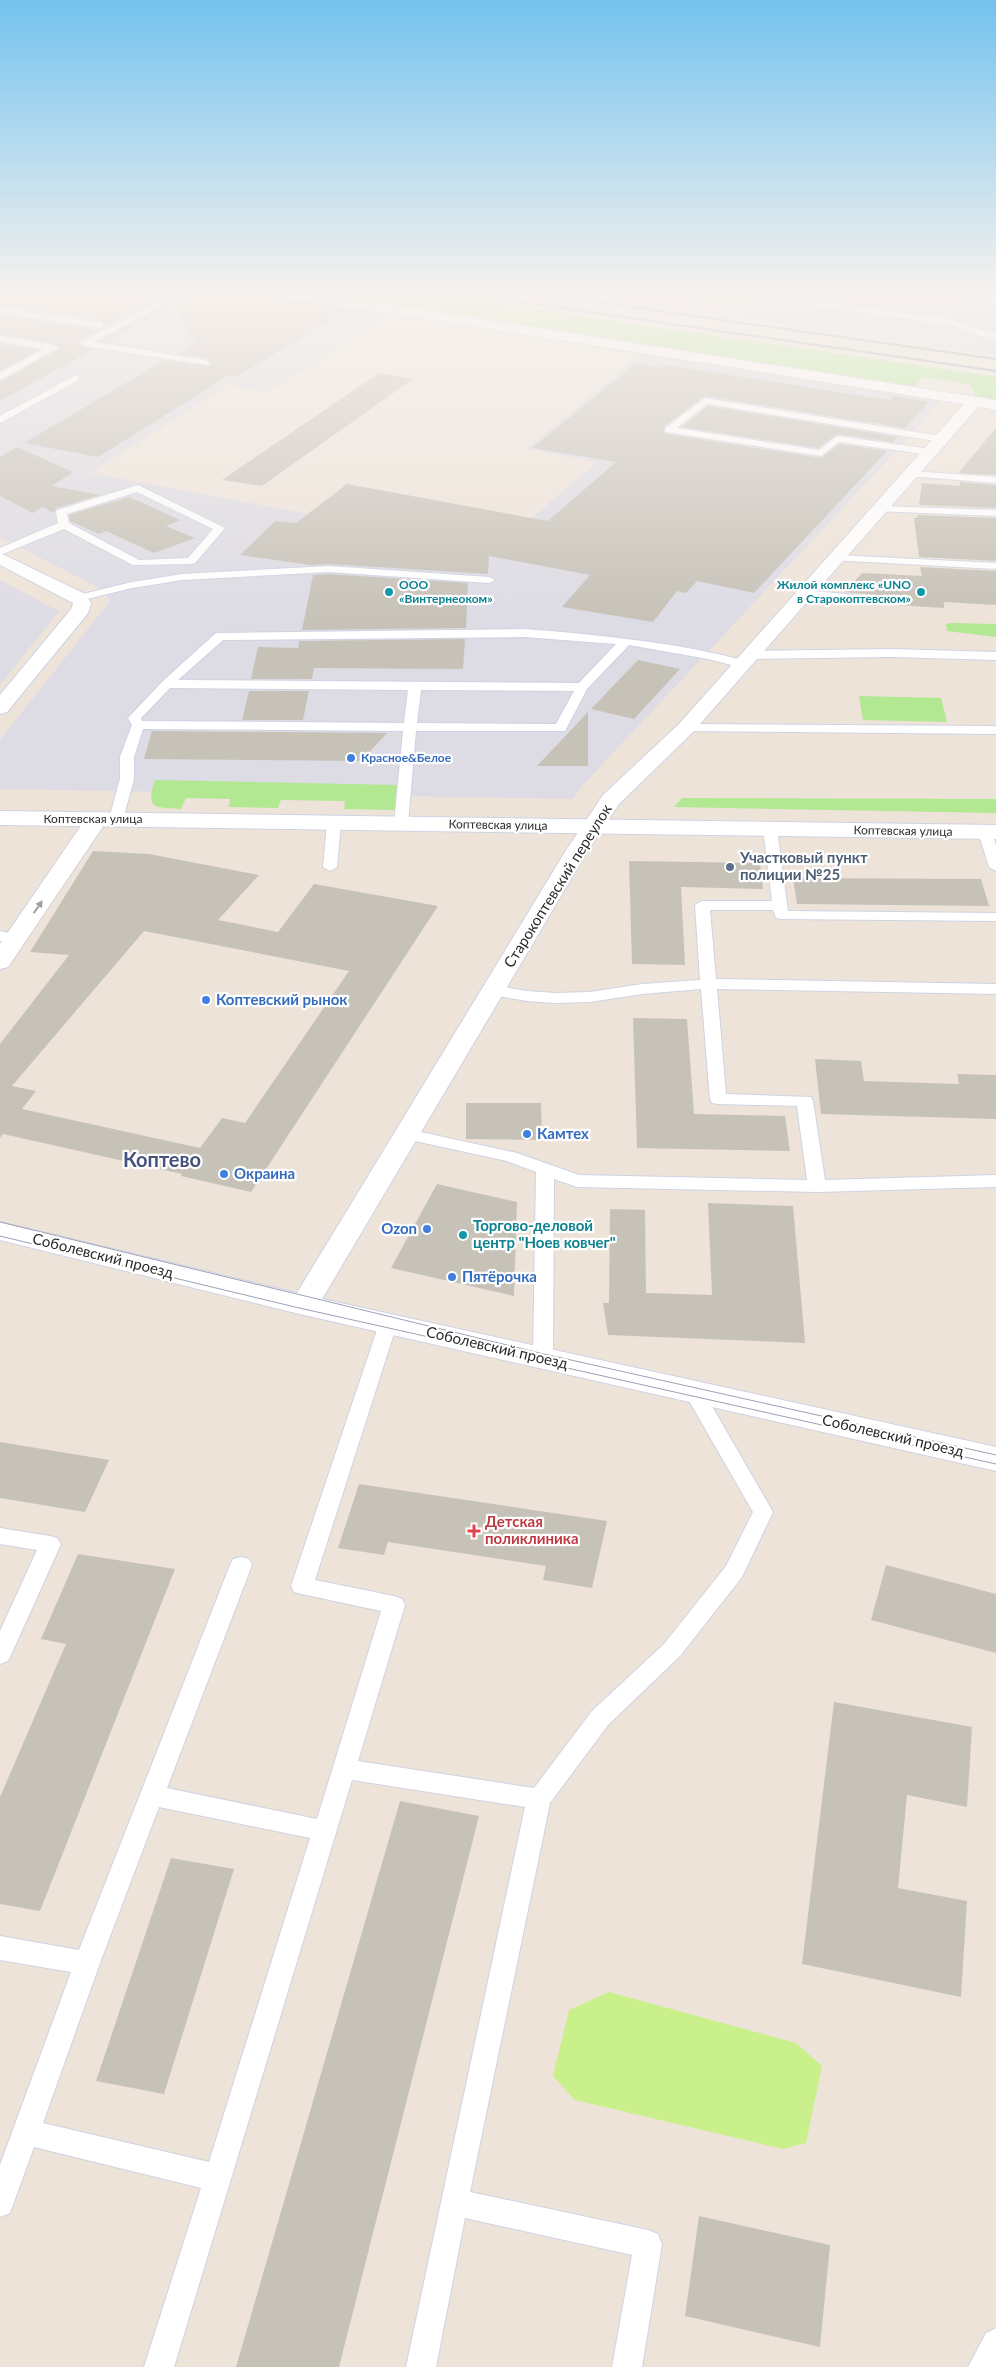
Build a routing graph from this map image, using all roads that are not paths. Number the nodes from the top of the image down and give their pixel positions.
1 (37, 399) edge
2 (958, 399) edge
3 (974, 402) junction
4 (996, 405) edge
5 (0, 420) edge
6 (935, 446) junction
7 (911, 474) junction
8 (996, 480) edge
9 (880, 509) junction
10 (996, 513) edge
11 (64, 525) junction
12 (0, 552) edge
13 (0, 558) edge
14 (836, 558) junction
15 (191, 561) junction
16 (996, 566) edge
17 (182, 577) junction
18 (489, 580) dead end
19 (805, 593) junction
20 (79, 598) junction
21 (875, 601) dead end
22 (626, 642) junction
23 (996, 656) edge
24 (747, 659) junction
25 (167, 684) junction
26 (415, 686) junction
27 (582, 687) junction
28 (0, 708) edge
29 (138, 725) junction
30 (410, 727) junction
31 (686, 728) junction
32 (996, 730) edge
33 (0, 818) edge
34 (106, 819) junction
35 (334, 823) junction
36 (401, 824) junction
37 (594, 826) junction
38 (770, 829) junction
39 (991, 832) edge
40 (330, 867) dead end
41 (996, 867) edge
42 (780, 906) junction
43 (996, 917) edge
44 (8, 937) edge
45 (0, 962) edge
46 (709, 984) junction
47 (996, 989) edge
48 (494, 990) junction
49 (407, 1134) junction
50 (545, 1170) junction
51 (996, 1181) edge
52 (817, 1186) junction
53 (0, 1231) edge
54 (304, 1305) junction
55 (388, 1324) junction
56 (543, 1358) junction
57 (694, 1392) junction
58 (996, 1459) edge
59 (0, 1536) edge
60 (241, 1566) dead end
61 (0, 1655) edge
62 (344, 1769) junction
63 (152, 1795) junction
64 (538, 1799) junction
65 (324, 1831) junction
66 (0, 1948) edge
67 (87, 1963) junction
68 (26, 2132) junction
69 (217, 2178) junction
70 (454, 2202) junction
71 (0, 2203) edge
72 (996, 2343) edge
73 (158, 2367) edge
74 (421, 2367) edge
75 (627, 2367) edge
76 (983, 2367) edge

1 - 5 lane
2 - 3 street
3 - 4 street
3 - 6 street, Старокоптевский переулок
6 - 6 lane
6 - 7 street, Старокоптевский переулок
7 - 8 lane
7 - 9 street, Старокоптевский переулок
9 - 10 lane
9 - 14 street, Старокоптевский переулок
11 - 12 lane
11 - 15 lane
11 - 15 lane
13 - 20 street
14 - 16 lane
14 - 19 street, Старокоптевский переулок
15 - 17 lane
17 - 18 lane
17 - 20 lane
19 - 21 lane
19 - 24 street, Старокоптевский переулок
20 - 28 street
22 - 24 lane
22 - 25 lane
22 - 27 lane
23 - 24 lane
24 - 31 street, Старокоптевский переулок
25 - 26 lane
25 - 29 lane
26 - 27 lane
26 - 30 lane
27 - 30 lane
29 - 30 lane
29 - 34 lane
30 - 36 lane
31 - 32 lane
31 - 37 street, Старокоптевский переулок
33 - 34 street, Коптевская улица
34 - 35 street, Коптевская улица
44 -> 34 street
35 - 36 street, Коптевская улица
35 - 40 lane
36 - 37 street, Коптевская улица
37 - 38 street, Коптевская улица
37 - 48 street, Старокоптевский переулок
38 - 39 street, Коптевская улица
38 - 42 lane
39 - 41 lane
42 - 43 lane
42 - 46 lane
44 - 45 street
46 - 47 lane
46 - 48 lane
46 - 52 lane
48 - 49 street, Старокоптевский переулок
49 - 50 lane
49 - 54 street, Старокоптевский переулок
50 - 52 lane
50 - 56 lane
51 - 52 lane
53 - 54 street, Соболевский проезд
54 - 55 street, Соболевский проезд
55 - 56 street, Соболевский проезд
55 - 62 lane
56 - 57 street, Соболевский проезд
57 - 58 street, Соболевский проезд
57 - 64 lane
59 - 61 lane
60 - 63 lane
62 - 64 lane
62 - 65 lane
63 - 65 lane
63 - 67 lane
64 - 70 lane
65 - 69 lane
66 - 67 lane
67 - 68 lane
68 - 69 lane
68 - 71 lane
69 - 73 lane
70 - 74 lane
70 - 75 lane
72 - 76 lane

